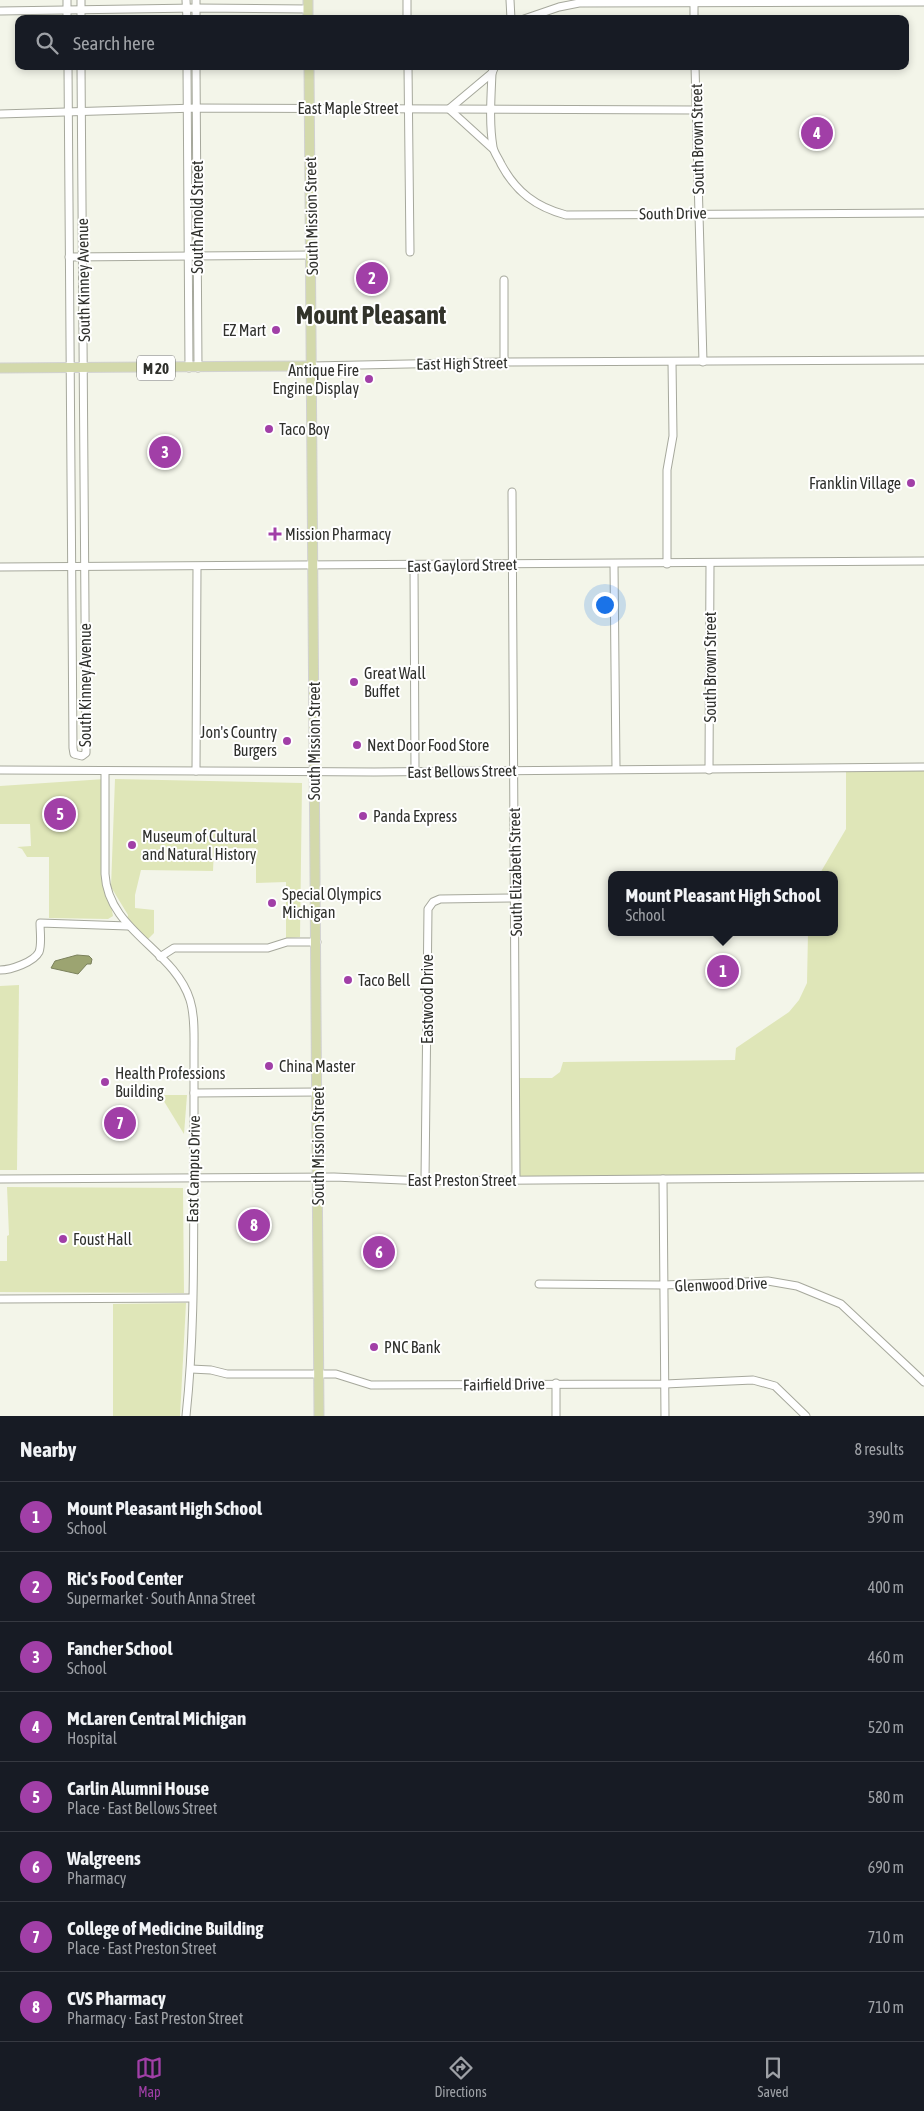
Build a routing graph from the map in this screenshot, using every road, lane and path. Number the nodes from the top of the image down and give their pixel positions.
1 (67, 0) edge
2 (81, 0) edge
3 (186, 0) edge
4 (407, 0) edge
5 (510, 0) edge
6 (694, 2) edge
7 (924, 2) edge
8 (196, 4) edge
9 (308, 4) edge
10 (187, 8) junction
11 (67, 10) junction
12 (81, 10) junction
13 (0, 11) edge
14 (68, 15) edge
15 (81, 15) edge
16 (187, 15) edge
17 (407, 15) edge
18 (510, 15) edge
19 (535, 15) edge
20 (694, 15) edge
21 (68, 70) edge
22 (81, 70) edge
23 (187, 70) edge
24 (196, 70) edge
25 (309, 70) edge
26 (408, 70) edge
27 (493, 70) edge
28 (695, 70) edge
29 (188, 108) junction
30 (196, 108) junction
31 (310, 108) junction
32 (409, 108) junction
33 (491, 108) junction
34 (70, 110) junction
35 (82, 110) junction
36 (449, 110) junction
37 (696, 110) junction
38 (0, 114) edge
39 (493, 149) junction
40 (924, 212) edge
41 (698, 213) junction
42 (410, 252) dead end
43 (188, 256) junction
44 (198, 256) junction
45 (312, 256) junction
46 (69, 257) junction
47 (82, 257) junction
48 (504, 280) dead end
49 (924, 360) edge
50 (504, 362) junction
51 (672, 362) junction
52 (702, 362) junction
53 (312, 366) junction
54 (0, 368) edge
55 (71, 368) junction
56 (84, 368) junction
57 (194, 368) junction
58 (512, 492) dead end
59 (924, 561) edge
60 (614, 564) junction
61 (667, 564) junction
62 (710, 564) junction
63 (513, 565) junction
64 (314, 566) junction
65 (414, 566) junction
66 (0, 567) edge
67 (72, 568) junction
68 (85, 568) junction
69 (197, 568) junction
70 (924, 767) edge
71 (616, 769) junction
72 (0, 770) edge
73 (514, 770) junction
74 (709, 770) junction
75 (105, 771) junction
76 (196, 771) junction
77 (415, 771) junction
78 (314, 772) junction
79 (516, 898) junction
80 (128, 926) junction
81 (317, 942) junction
82 (160, 957) junction
83 (0, 970) edge
84 (318, 1092) junction
85 (194, 1093) junction
86 (193, 1177) junction
87 (318, 1177) junction
88 (924, 1177) edge
89 (0, 1179) edge
90 (663, 1179) junction
91 (425, 1180) junction
92 (516, 1180) junction
93 (539, 1284) dead end
94 (663, 1285) junction
95 (0, 1298) edge
96 (192, 1298) junction
97 (191, 1369) junction
98 (318, 1374) junction
99 (924, 1382) edge
100 (556, 1383) junction
101 (665, 1384) junction
102 (186, 1416) edge
103 (319, 1416) edge
104 (556, 1416) edge
105 (665, 1416) edge
106 (806, 1416) edge

1 - 11 street
2 - 12 street
3 - 10 street
4 - 17 street
5 - 18 street
6 - 7 street
6 - 19 street
6 - 20 street
8 - 9 street
8 - 10 street
10 - 12 street
10 - 16 street
11 - 12 street
11 - 13 street
11 - 14 street
12 - 15 street
21 - 34 street, South Kinney Avenue
22 - 35 street, South Kinney Avenue
23 - 29 street, South Arnold Street
24 - 30 street, South Arnold Street
25 - 31 main road, South Mission Street
26 - 32 street
27 - 33 street, South Drive
27 - 36 street
28 - 37 street, South Brown Street
29 - 30 street, East Maple Street
29 - 35 street, East Maple Street
29 - 43 street, South Arnold Street
30 - 31 street, East Maple Street
30 - 44 street, South Arnold Street
31 - 32 street, East Maple Street
31 - 45 main road, South Mission Street
32 - 36 street, East Maple Street
32 - 42 street
33 - 36 street, East Maple Street
33 - 37 street, East Maple Street
33 - 39 street, South Drive
34 - 35 street, East Maple Street
34 - 38 street, East Maple Street
34 - 46 street, South Kinney Avenue
35 - 47 street, South Kinney Avenue
36 - 39 street
37 - 41 street, South Brown Street
39 - 41 street, South Drive
40 - 41 street, South Drive
41 - 52 street, South Brown Street
43 - 44 street
43 - 47 street
43 - 57 street, South Arnold Street
44 - 45 street
44 - 57 street, South Arnold Street
45 - 53 main road, South Mission Street
46 - 47 street
46 - 55 street, South Kinney Avenue
47 - 56 street, South Kinney Avenue
48 - 50 street
49 - 52 street, East High Street
50 - 51 street, East High Street
50 - 53 street, East High Street
51 - 52 street, East High Street
51 - 61 street
53 - 57 main road, East High Street / M 20
53 - 64 main road, South Mission Street
54 - 55 main road, East High Street / M 20
55 - 56 main road, East High Street / M 20
55 - 67 street, South Kinney Avenue
56 - 57 main road, East High Street / M 20
56 - 68 street, South Kinney Avenue
58 - 63 street, South Elizabeth Street
59 - 62 street, East Gaylord Street
60 - 61 street, East Gaylord Street
60 - 63 street, East Gaylord Street
60 - 71 street
61 - 62 street, East Gaylord Street
62 - 74 street, South Brown Street
63 - 65 street, East Gaylord Street
63 - 73 street, South Elizabeth Street
64 - 65 street, East Gaylord Street
64 - 69 street, East Gaylord Street
64 - 78 main road, South Mission Street
65 - 77 street
66 - 67 street, East Gaylord Street
67 - 68 street, East Gaylord Street
67 - 68 street, South Kinney Avenue
68 - 69 street, East Gaylord Street
69 - 76 street
70 - 74 street, East Bellows Street
71 - 73 street, East Bellows Street
71 - 74 street, East Bellows Street
72 - 75 street, East Bellows Street
73 - 77 street, East Bellows Street
73 - 79 street, South Elizabeth Street
75 - 76 street, East Bellows Street
75 - 80 street, East Campus Drive
76 - 78 street, East Bellows Street
77 - 78 street, East Bellows Street
78 - 81 main road, South Mission Street
79 - 91 street, Eastwood Drive
79 - 92 street, South Elizabeth Street
80 - 82 street, East Campus Drive
80 - 83 street
81 - 82 street
81 - 84 main road, South Mission Street
82 - 85 street, East Campus Drive
84 - 85 street
84 - 87 main road, South Mission Street
85 - 86 street, East Campus Drive
86 - 87 street, East Preston Street
86 - 89 street, East Preston Street
86 - 96 street, East Campus Drive
87 - 91 street, East Preston Street
87 - 98 main road, South Mission Street
88 - 90 street, East Preston Street
90 - 92 street, East Preston Street
90 - 94 street
91 - 92 street, East Preston Street
93 - 94 street, Glenwood Drive
94 - 99 street, Glenwood Drive
94 - 101 street
95 - 96 street
96 - 97 street, East Campus Drive
97 - 98 street, Fairfield Drive
97 - 102 street, East Campus Drive
98 - 100 street, Fairfield Drive
98 - 103 main road, South Mission Street
100 - 101 street, Fairfield Drive
100 - 104 street
101 - 105 street
101 - 106 street, Fairfield Drive

